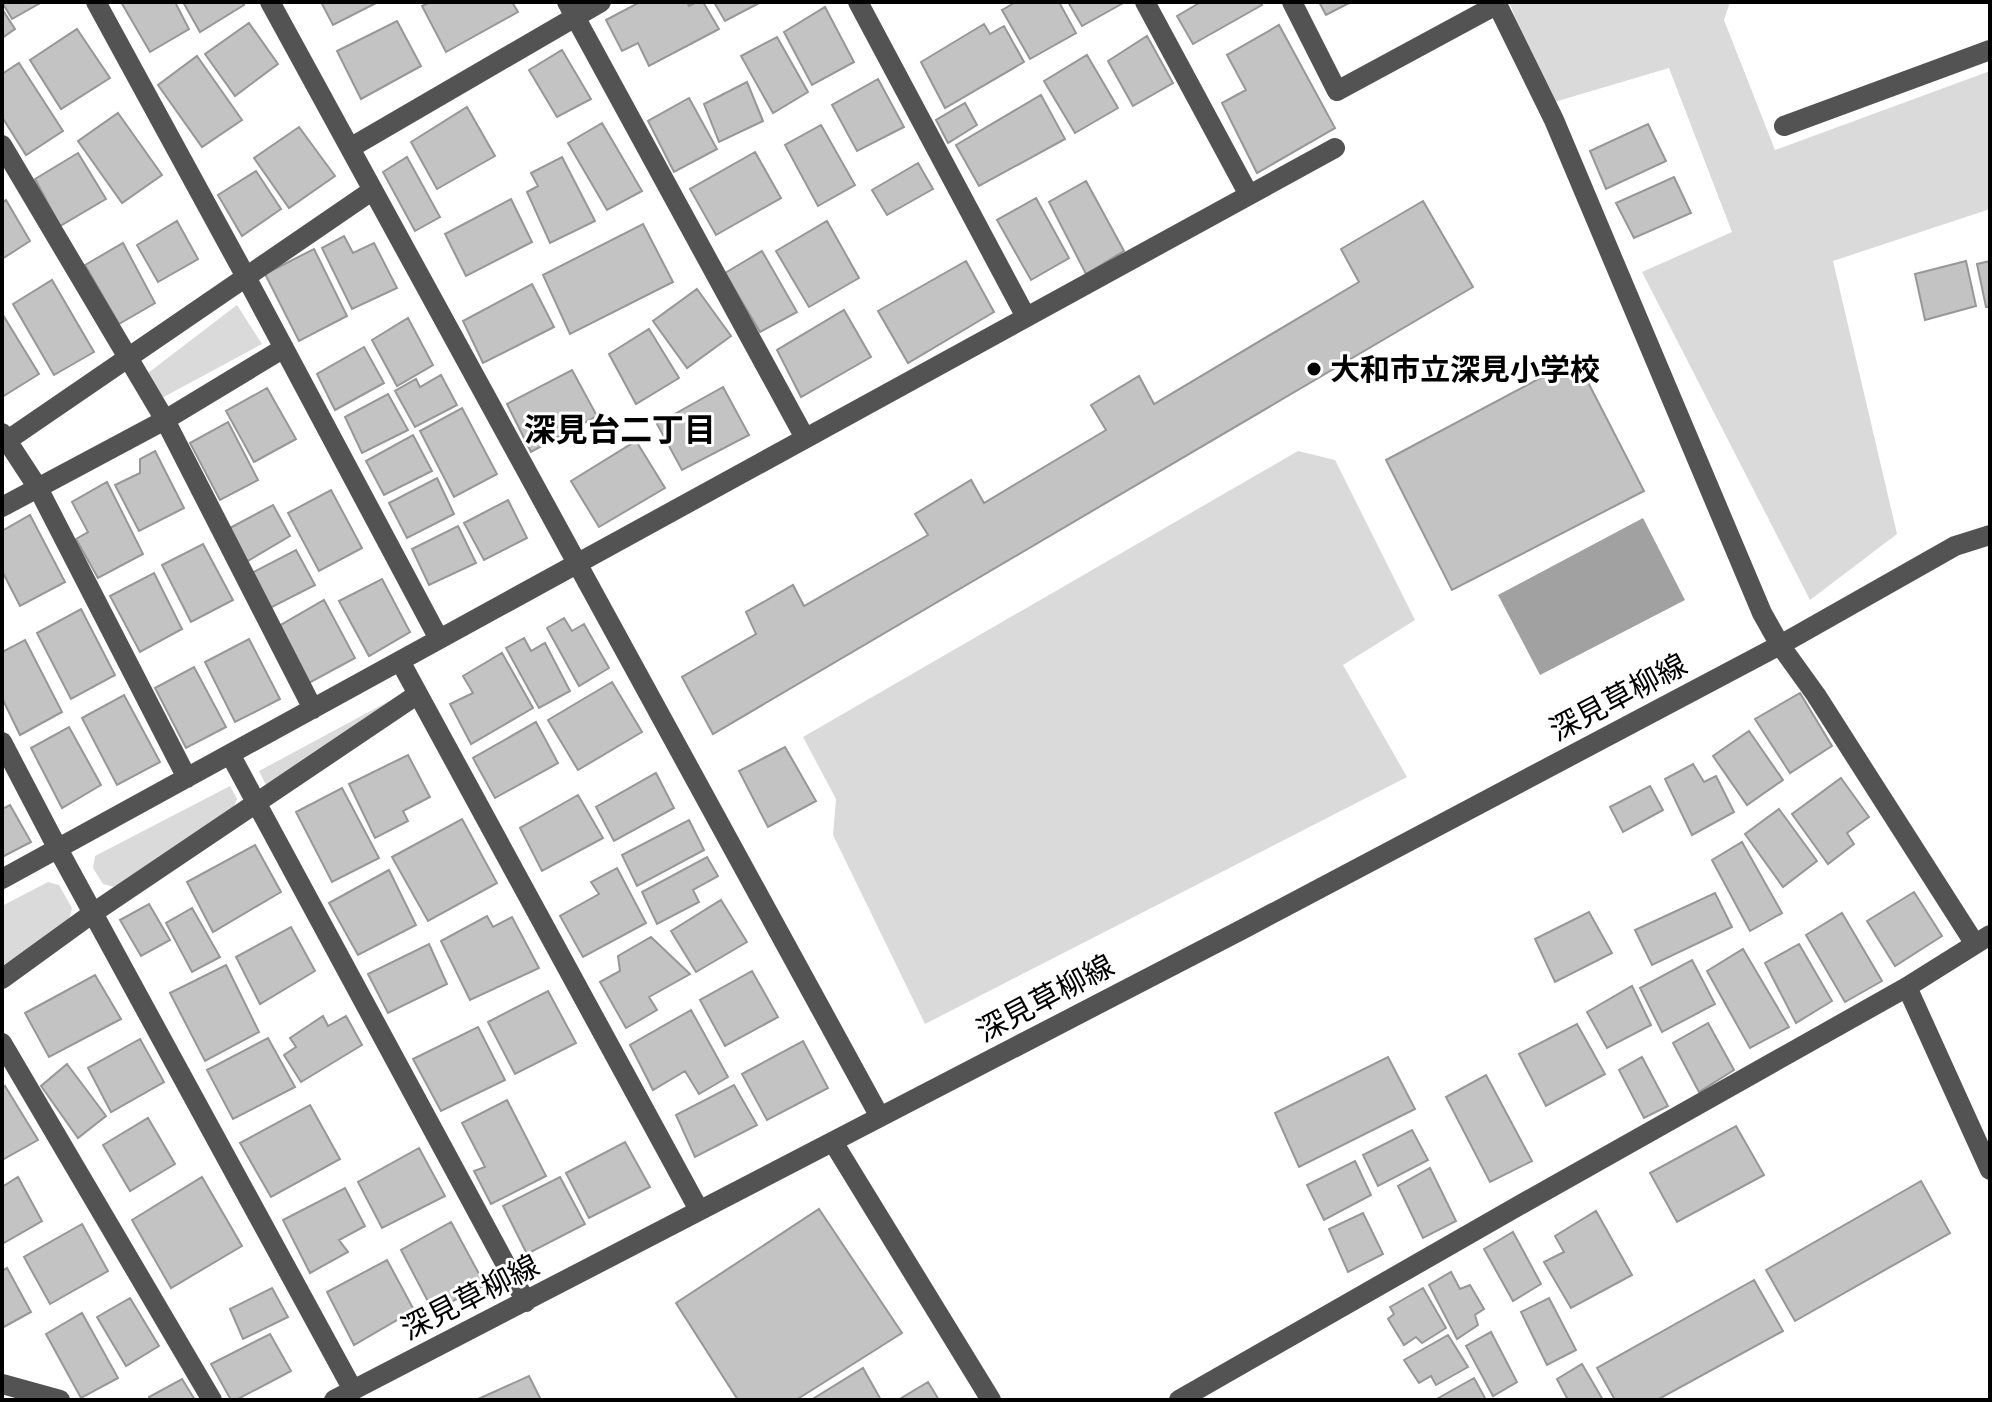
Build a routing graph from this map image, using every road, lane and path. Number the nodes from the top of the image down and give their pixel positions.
1 (96, 2) edge
2 (270, 2) edge
3 (601, 2) edge
4 (858, 2) edge
5 (1145, 2) edge
6 (1292, 2) edge
7 (1497, 3) edge
8 (571, 9) edge
9 (1990, 50) edge
10 (1784, 126) dead end
11 (2, 145) edge
12 (350, 148) junction
13 (1335, 148) dead end
14 (373, 190) junction
15 (1249, 195) junction
16 (246, 277) junction
17 (1026, 317) junction
18 (284, 348) junction
19 (128, 357) junction
20 (165, 420) junction
21 (805, 438) junction
22 (4, 439) edge
23 (38, 488) junction
24 (2, 507) edge
25 (1990, 535) edge
26 (577, 563) junction
27 (439, 639) junction
28 (1780, 645) junction
29 (400, 661) junction
30 (418, 694) junction
31 (313, 709) junction
32 (2, 742) edge
33 (230, 754) junction
34 (187, 778) junction
35 (257, 803) junction
36 (58, 849) junction
37 (2, 879) edge
38 (93, 913) junction
39 (1983, 939) edge
40 (2, 979) edge
41 (1907, 987) junction
42 (2, 1043) edge
43 (880, 1117) junction
44 (833, 1142) junction
45 (1990, 1170) edge
46 (699, 1210) junction
47 (526, 1302) junction
48 (2, 1384) edge
49 (353, 1390) junction
50 (60, 1400) edge
51 (212, 1400) edge
52 (334, 1400) edge
53 (991, 1400) edge
54 (1179, 1400) edge

1 - 16 street
2 - 12 street
3 - 8 street
4 - 17 street
5 - 15 street
6 - 7 street
7 - 28 street
8 - 12 street
8 - 21 street
9 - 10 street
11 - 19 street
12 - 14 street
13 - 15 street
14 - 16 street
14 - 26 street
15 - 17 street
16 - 18 street
16 - 19 street
17 - 21 street
18 - 20 street
18 - 27 street
19 - 20 street
19 - 22 street
20 - 23 street
20 - 31 street
21 - 26 street
22 - 23 street
23 - 24 street
23 - 34 street
25 - 28 street, 深見草柳線
26 - 27 street
26 - 43 street
27 - 29 street
28 - 39 street
28 - 43 street, 深見草柳線
29 - 30 street
29 - 31 street
30 - 35 street
30 - 46 street
31 - 33 street
32 - 36 street
33 - 34 street
33 - 35 street
34 - 36 street
35 - 38 street
35 - 47 street
36 - 37 street
36 - 38 street
38 - 40 street
38 - 49 street
39 - 41 street
41 - 45 street
41 - 54 street
42 - 51 street
43 - 44 street, 深見草柳線
44 - 46 street, 深見草柳線
44 - 53 street
46 - 47 street, 深見草柳線
47 - 49 street, 深見草柳線
48 - 50 street
49 - 52 street, 深見草柳線

